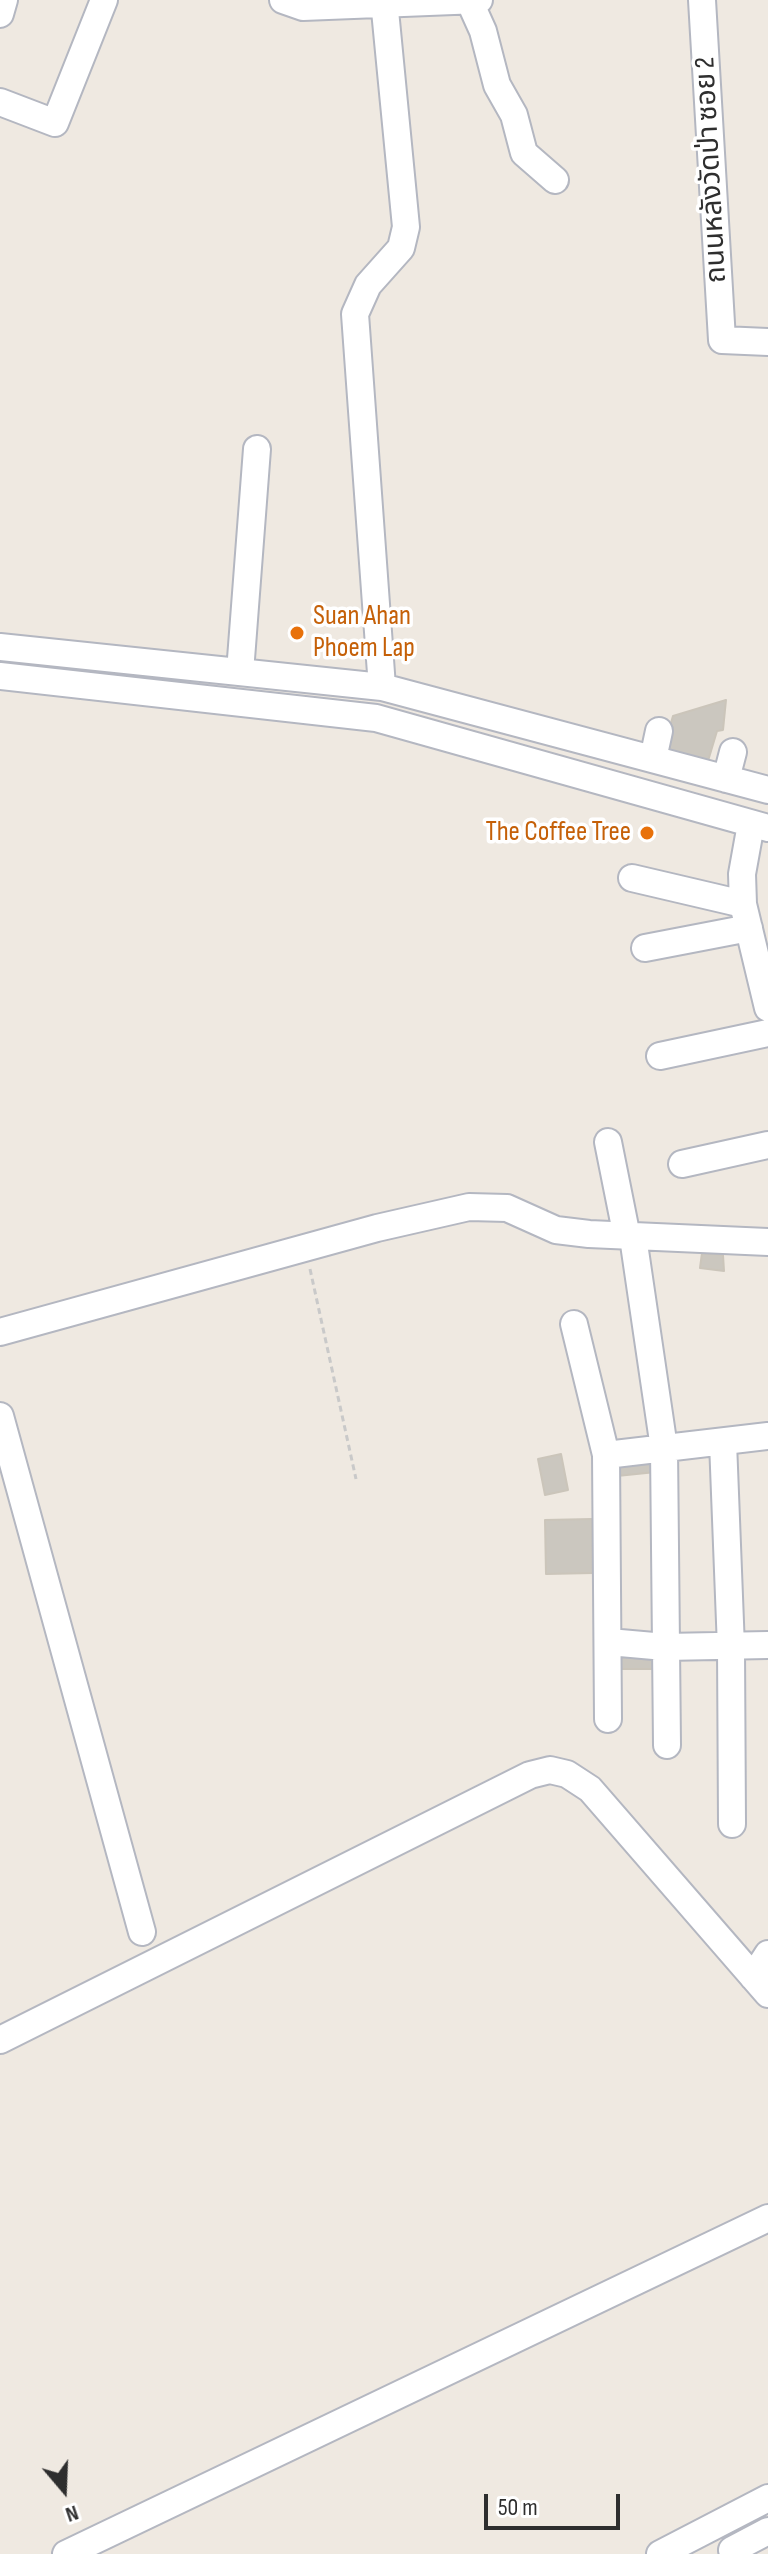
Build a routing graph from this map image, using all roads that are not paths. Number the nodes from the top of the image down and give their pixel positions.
1 (4, 0) edge
2 (104, 0) edge
3 (283, 0) edge
4 (469, 0) edge
5 (479, 0) edge
6 (702, 0) edge
7 (384, 2) edge
8 (0, 14) edge
9 (0, 102) edge
10 (555, 180) dead end
11 (768, 342) edge
12 (257, 449) dead end
13 (0, 647) edge
14 (213, 669) junction
15 (240, 672) junction
16 (0, 676) edge
17 (382, 687) junction
18 (209, 700) junction
19 (659, 731) dead end
20 (733, 752) dead end
21 (653, 759) junction
22 (726, 779) junction
23 (768, 790) edge
24 (760, 826) edge
25 (632, 878) dead end
26 (746, 916) junction
27 (645, 948) dead end
28 (768, 1008) edge
29 (768, 1033) edge
30 (660, 1056) dead end
31 (608, 1142) dead end
32 (768, 1145) edge
33 (682, 1164) dead end
34 (630, 1237) junction
35 (767, 1249) edge
36 (574, 1324) dead end
37 (0, 1332) edge
38 (0, 1416) edge
39 (768, 1436) edge
40 (723, 1442) junction
41 (664, 1448) junction
42 (606, 1455) junction
43 (609, 1642) junction
44 (768, 1645) edge
45 (665, 1647) junction
46 (731, 1648) junction
47 (608, 1719) dead end
48 (667, 1745) dead end
49 (732, 1824) dead end
50 (142, 1932) dead end
51 (768, 1954) edge
52 (761, 1986) edge
53 (0, 2040) edge
54 (768, 2218) edge
55 (768, 2498) edge
56 (719, 2525) junction
57 (768, 2531) edge
58 (733, 2552) edge
59 (66, 2554) edge
60 (660, 2554) edge

1 - 8 street
2 - 9 street
3 - 7 street
4 - 5 street
4 - 7 street
4 - 10 street
6 - 11 street, ถนนหลังวัดป่า ซอย 2
7 - 17 street
12 - 15 street
13 - 14 street
14 - 15 street
14 - 18 street
15 - 17 street
16 - 18 street
17 - 21 street
18 - 24 street
19 - 21 street
20 - 22 street
21 - 22 street
22 - 23 street
24 - 26 street
25 - 26 street
26 - 27 street
26 - 28 street
29 - 30 street
31 - 34 street
32 - 33 street
34 - 35 street
34 - 37 street
34 - 41 street
36 - 42 street
38 - 50 street
39 - 40 street
40 - 41 street
40 - 46 street
41 - 42 street
41 - 45 street
42 - 43 street
43 - 45 street
43 - 47 street
44 - 46 street
45 - 46 street
45 - 48 street
46 - 49 street
51 - 52 street
52 - 53 street
54 - 59 street
55 - 56 street
56 - 58 street
56 - 60 street
57 - 58 street

